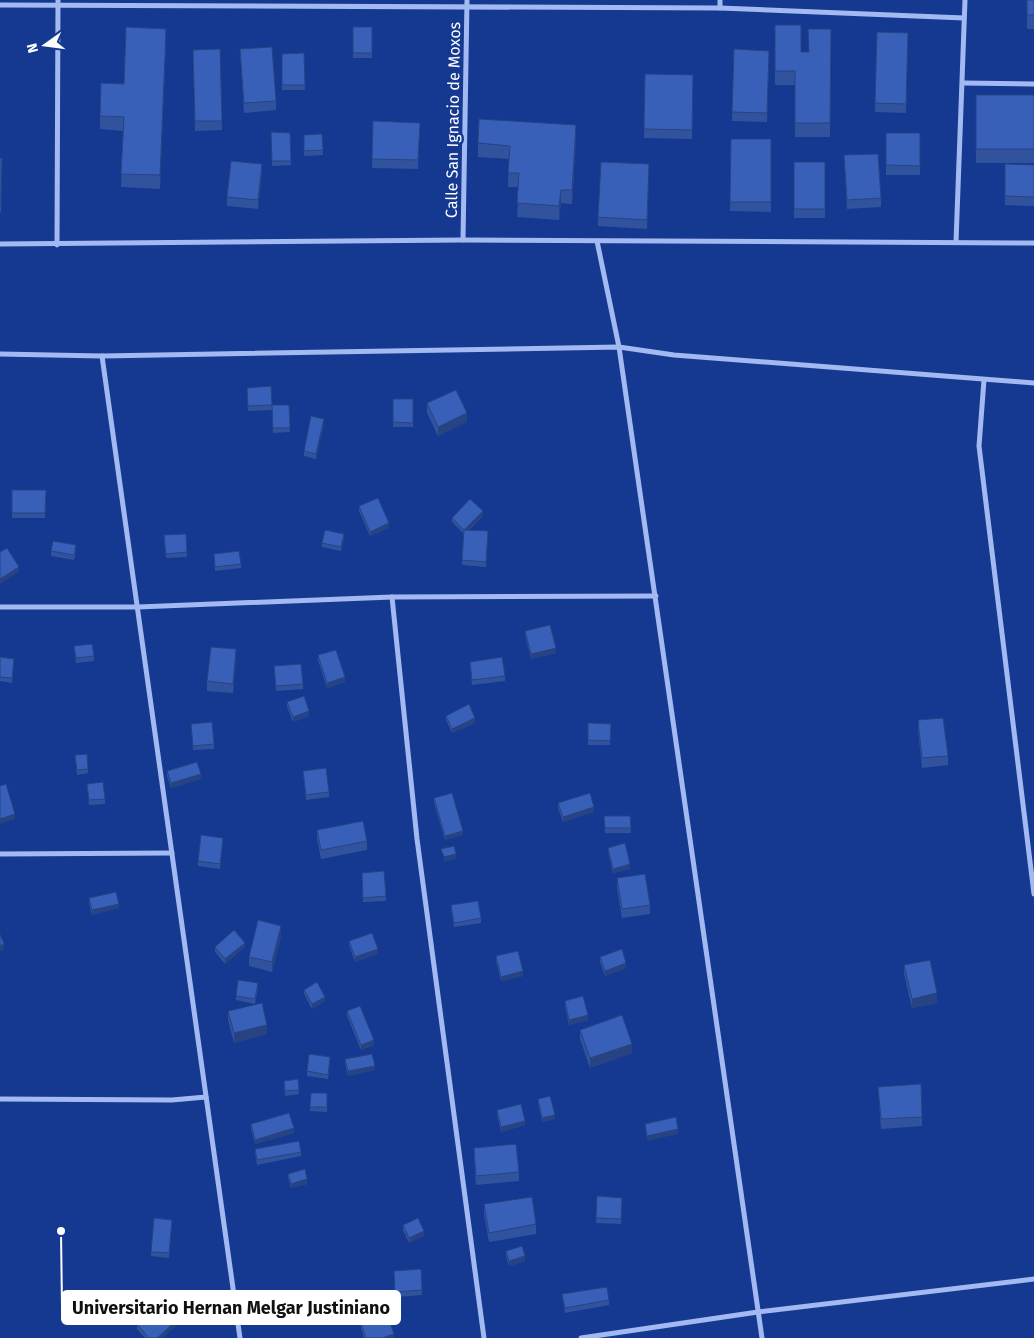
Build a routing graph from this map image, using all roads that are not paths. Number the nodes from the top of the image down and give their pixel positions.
1 (720, 0) edge
2 (965, 0) edge
3 (58, 3) edge
4 (467, 3) edge
5 (0, 5) edge
6 (720, 8) junction
7 (964, 18) junction
8 (963, 83) junction
9 (1034, 84) edge
10 (463, 240) junction
11 (597, 241) junction
12 (956, 242) junction
13 (1034, 243) edge
14 (0, 244) edge
15 (57, 245) junction
16 (618, 347) junction
17 (0, 354) edge
18 (102, 356) junction
19 (984, 380) junction
20 (1034, 383) edge
21 (656, 596) junction
22 (392, 597) junction
23 (0, 607) edge
24 (138, 607) junction
25 (172, 853) junction
26 (0, 854) edge
27 (1034, 894) edge
28 (206, 1097) junction
29 (0, 1099) edge
30 (1034, 1279) edge
31 (758, 1312) junction
32 (240, 1338) edge
33 (484, 1338) edge
34 (581, 1338) edge
35 (762, 1338) edge

1 - 6 street
2 - 7 street
3 - 4 street
3 - 5 street
3 - 15 street
4 - 6 street
4 - 10 street, Calle San Ignacio de Moxos
6 - 7 street
7 - 8 street
8 - 9 street
8 - 12 street
10 - 11 street
10 - 15 street
11 - 12 street
11 - 16 street
12 - 13 street
14 - 15 street
16 - 18 street
16 - 19 street
16 - 21 street
17 - 18 street
18 - 24 street
19 - 20 street
19 - 27 street
21 - 22 street
21 - 31 street
22 - 24 street
22 - 33 street
23 - 24 street
24 - 25 street
25 - 26 street
25 - 28 street
28 - 29 street
28 - 32 street
30 - 31 street
31 - 34 street
31 - 35 street

